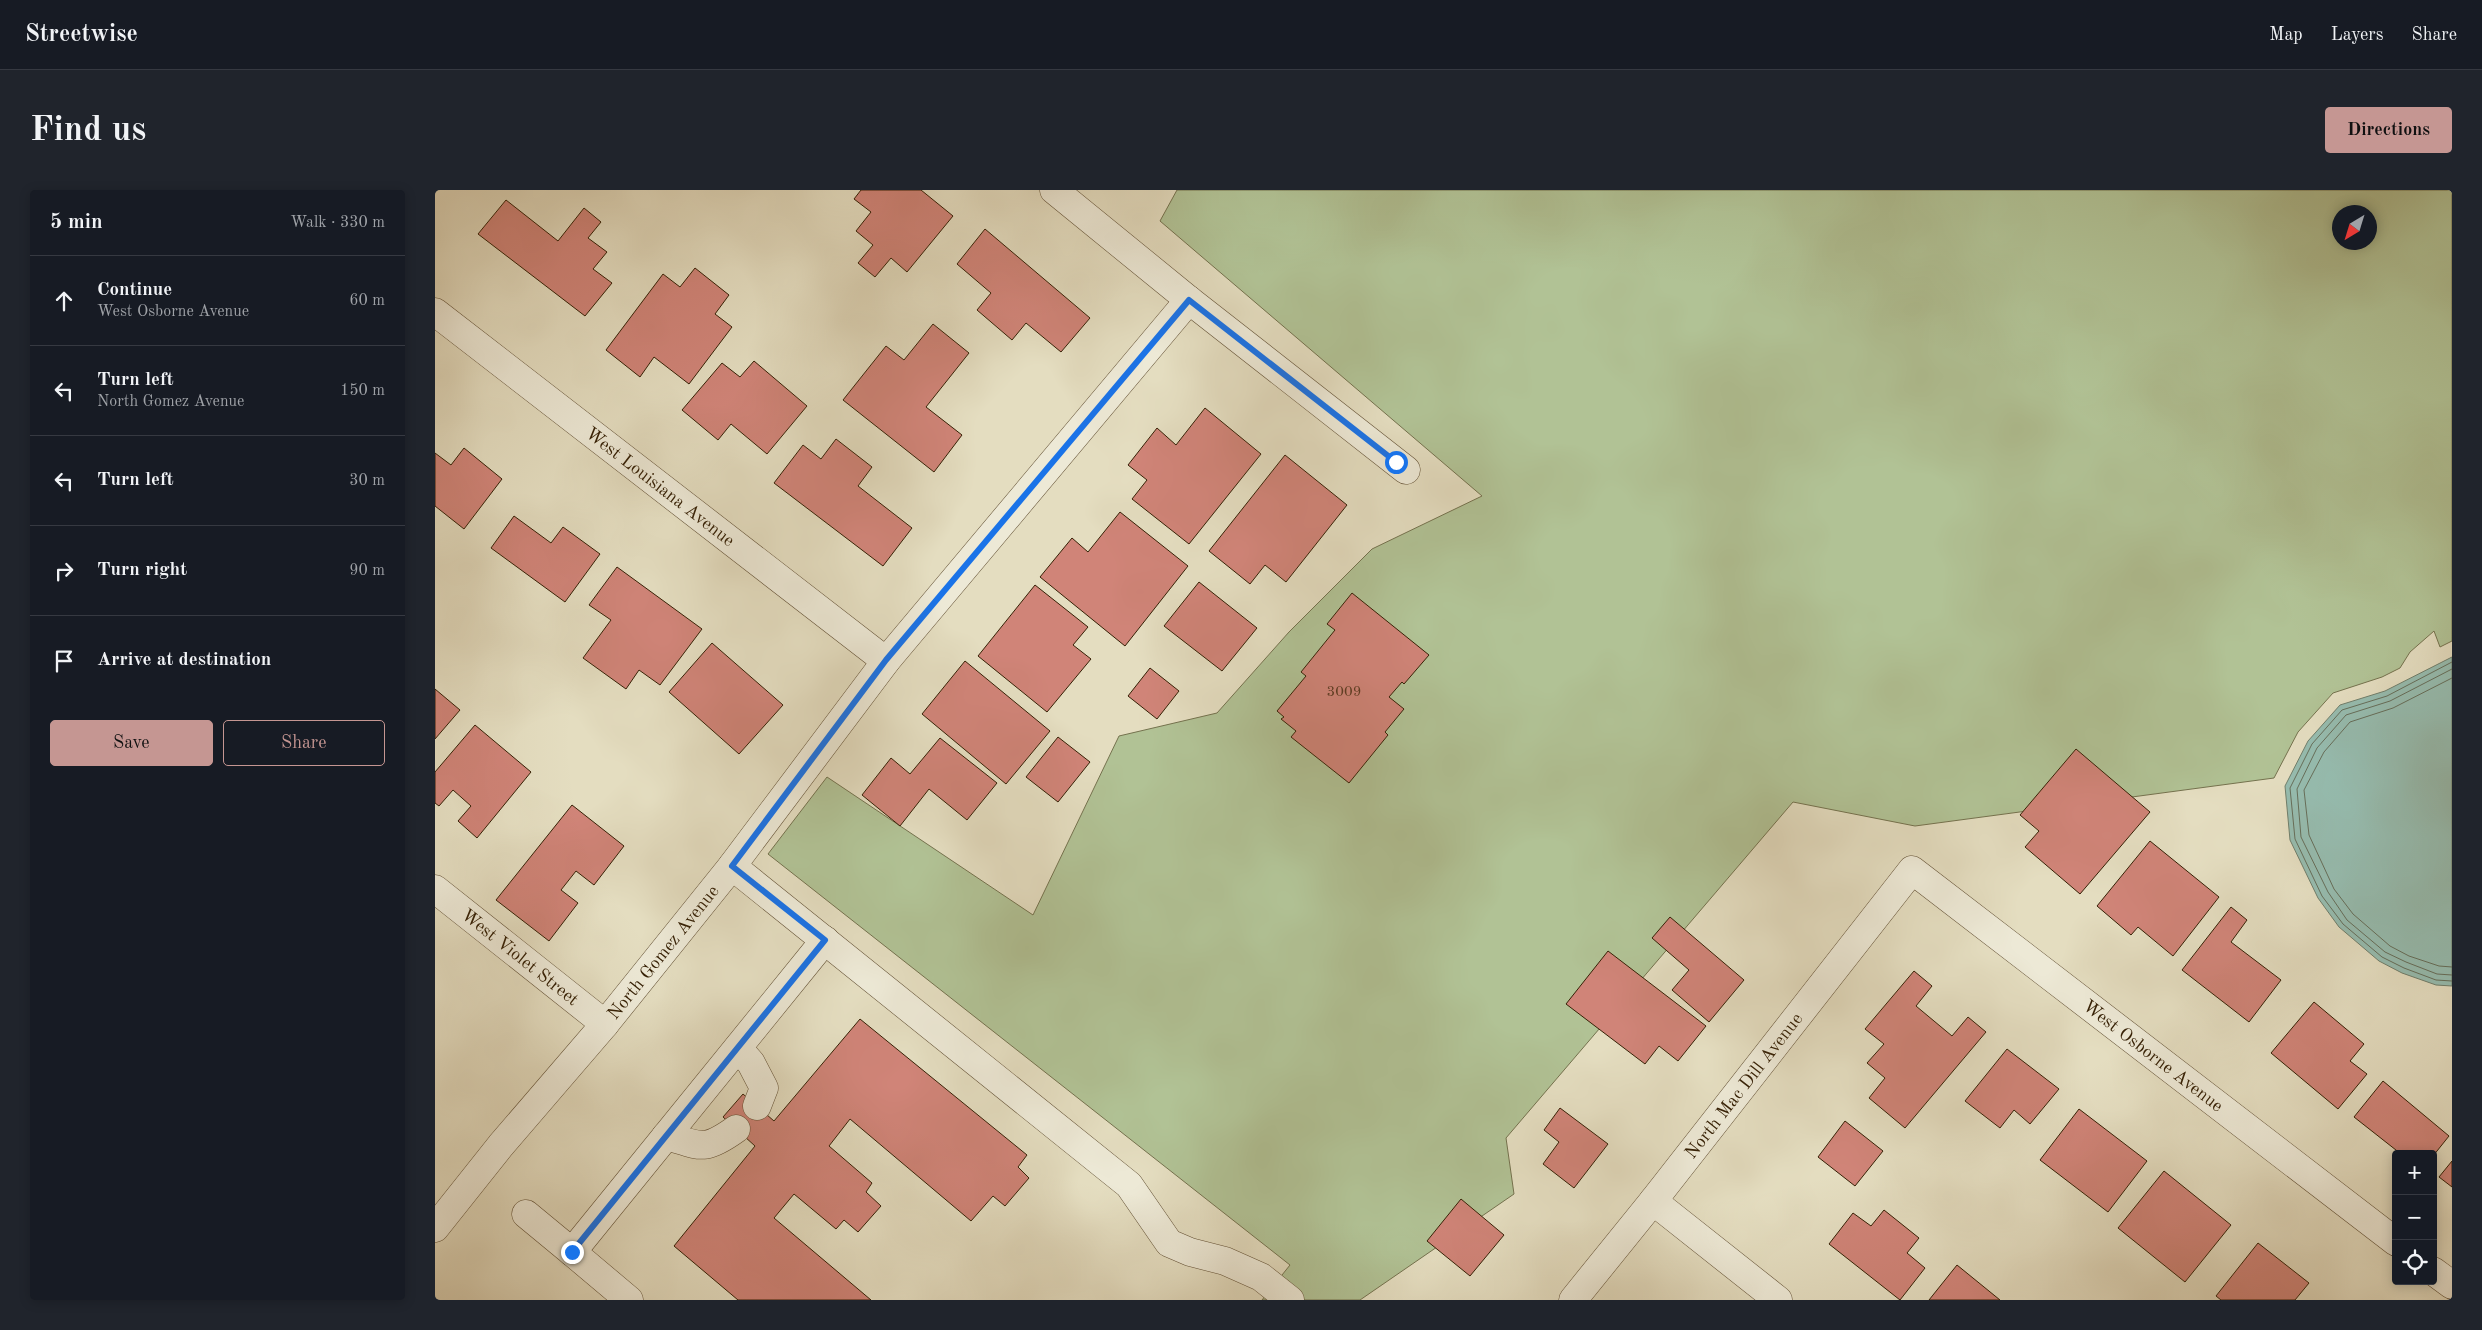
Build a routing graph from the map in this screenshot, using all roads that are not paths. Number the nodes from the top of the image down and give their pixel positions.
1 (1054, 190) edge
2 (1189, 300) junction
3 (435, 312) edge
4 (1406, 470) dead end
5 (886, 660) junction
6 (732, 866) junction
7 (1912, 870) joint
8 (435, 888) edge
9 (825, 940) junction
10 (605, 1024) junction
11 (738, 1048) junction
12 (757, 1106) dead end
13 (736, 1129) dead end
14 (666, 1136) junction
15 (1653, 1201) junction
16 (526, 1214) dead end
17 (435, 1228) edge
18 (2393, 1240) edge
19 (572, 1252) junction
20 (2437, 1274) edge
21 (2452, 1285) edge
22 (629, 1300) edge
23 (1290, 1300) edge
24 (1573, 1300) edge
25 (1778, 1300) edge

1 - 2 street
2 - 4 street
2 - 5 street, North Gomez Avenue
3 - 5 street, West Louisiana Avenue
5 - 6 street, North Gomez Avenue
6 - 9 street
6 - 10 street, North Gomez Avenue
7 - 15 street, North Mac Dill Avenue
7 - 18 street, West Osborne Avenue
8 - 10 street, West Violet Street
9 - 11 street
9 - 23 street
10 - 17 street, North Gomez Avenue
11 - 12 street
11 - 14 street
13 - 14 street
14 - 19 street
15 - 24 street, North Mac Dill Avenue
15 - 25 street
16 - 19 street
19 - 22 street
20 - 21 street

